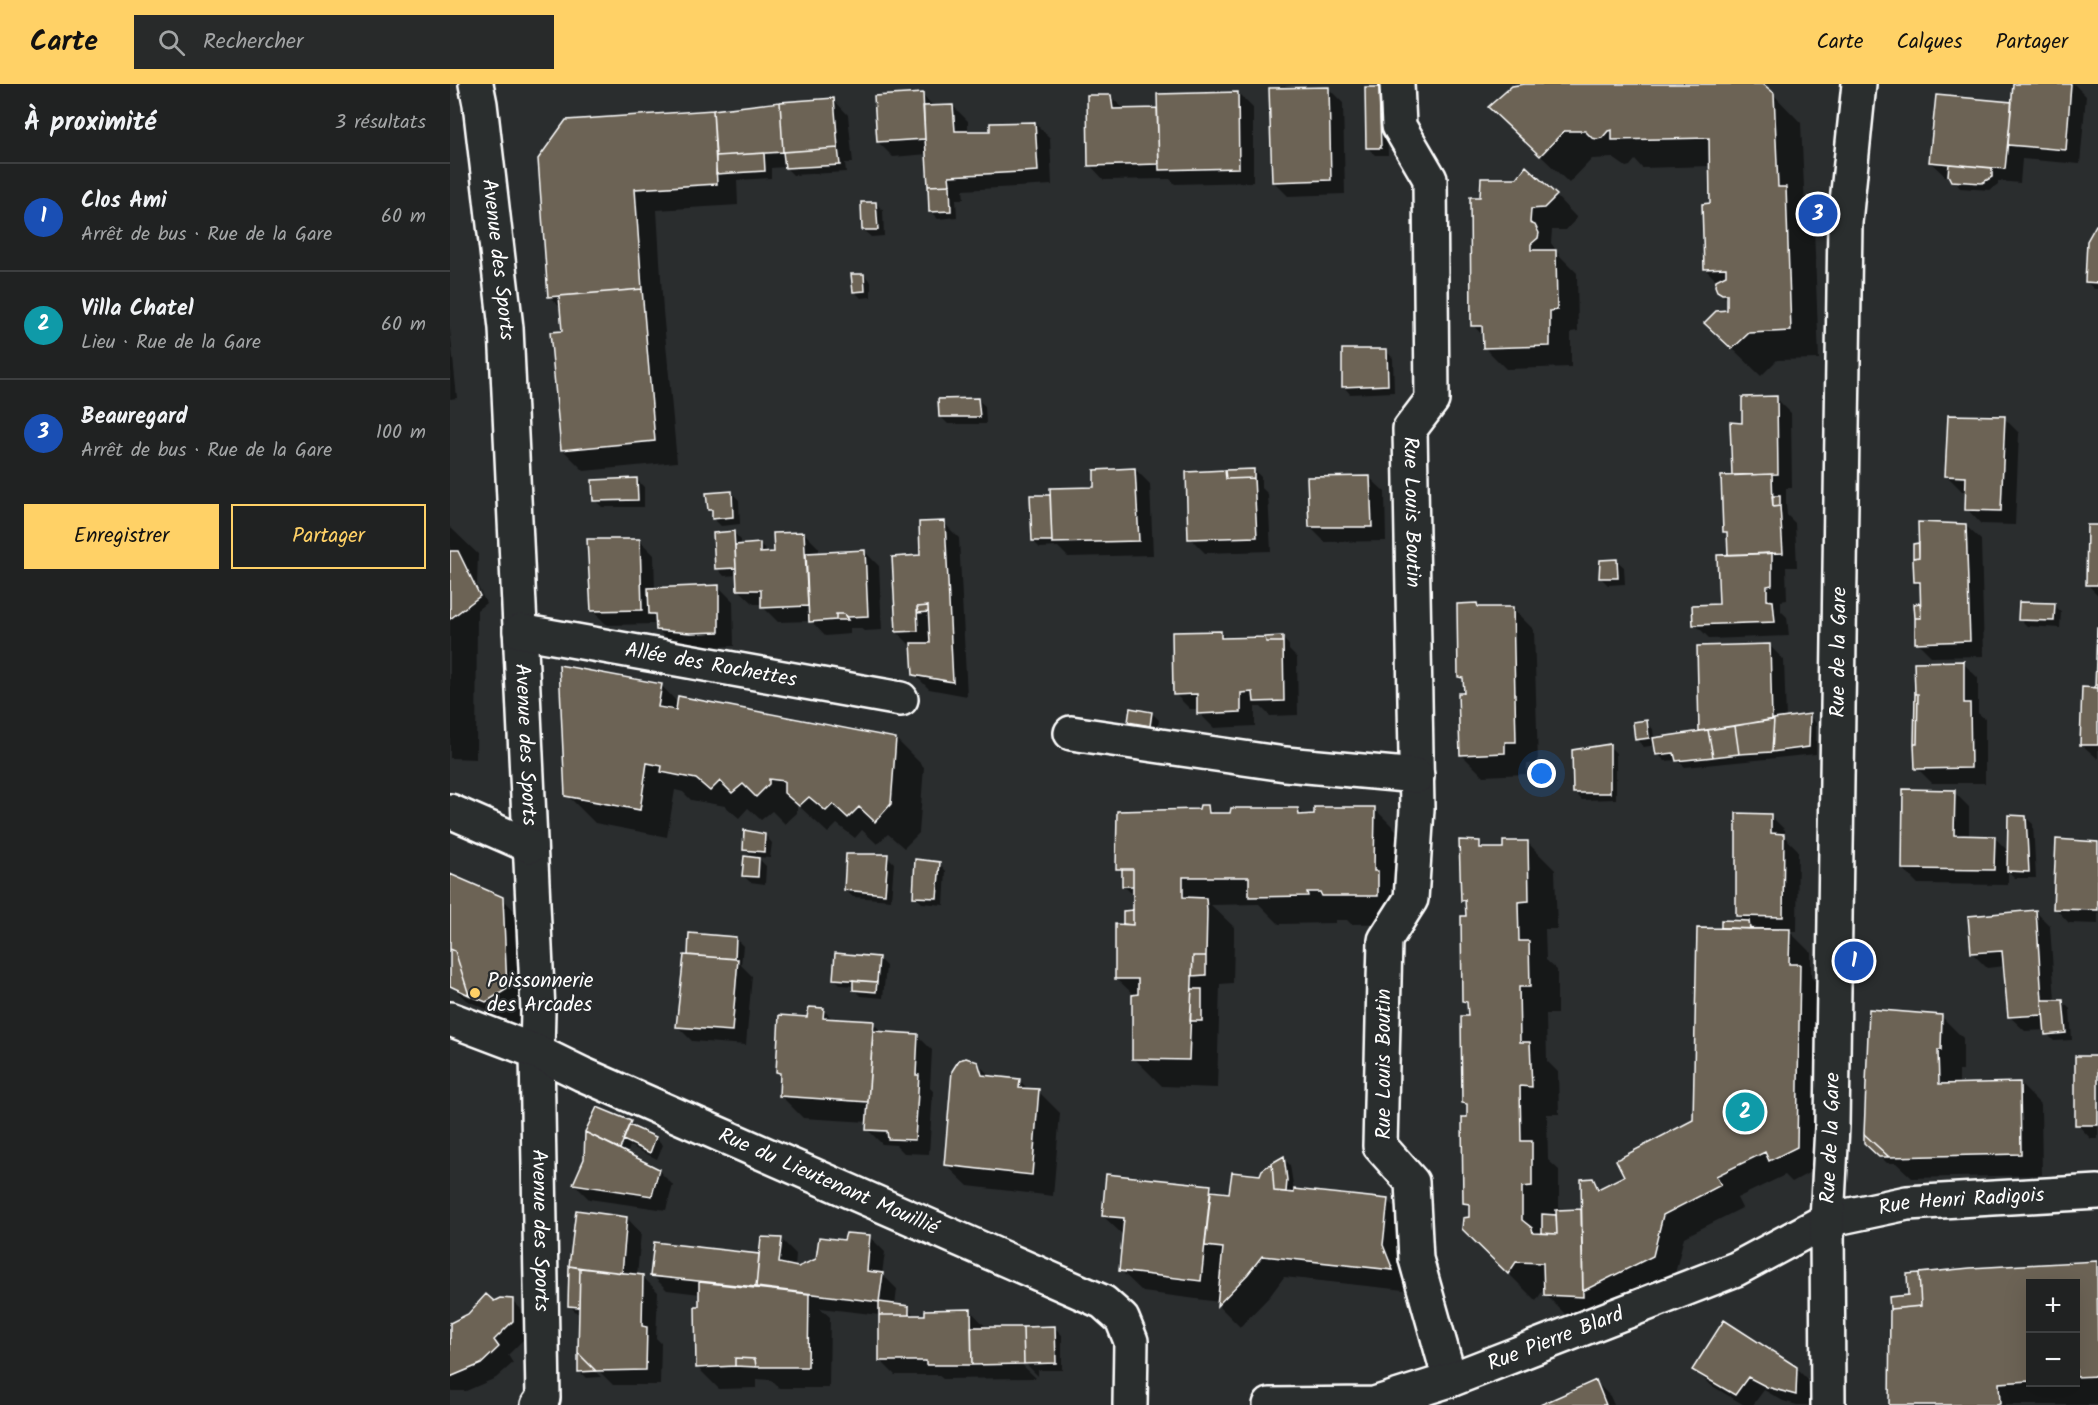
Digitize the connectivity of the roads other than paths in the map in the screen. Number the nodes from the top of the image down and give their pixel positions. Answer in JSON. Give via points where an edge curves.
{"nodes":[{"id":1,"x":476,"y":84,"type":"edge"},
{"id":2,"x":1397,"y":84,"type":"edge"},
{"id":3,"x":1859,"y":84,"type":"edge"},
{"id":4,"x":520,"y":631,"type":"junction"},
{"id":5,"x":901,"y":699,"type":"dead end"},
{"id":6,"x":1071,"y":733,"type":"dead end"},
{"id":7,"x":1417,"y":776,"type":"junction"},
{"id":8,"x":450,"y":811,"type":"edge"},
{"id":9,"x":530,"y":846,"type":"junction"},
{"id":10,"x":450,"y":1019,"type":"edge"},
{"id":11,"x":537,"y":1052,"type":"junction"},
{"id":12,"x":2098,"y":1192,"type":"edge"},
{"id":13,"x":1827,"y":1220,"type":"junction"},
{"id":14,"x":1450,"y":1380,"type":"junction"},
{"id":15,"x":538,"y":1405,"type":"edge"},
{"id":16,"x":1130,"y":1405,"type":"edge"},
{"id":17,"x":1270,"y":1405,"type":"edge"},
{"id":18,"x":1276,"y":1405,"type":"edge"},
{"id":19,"x":1828,"y":1405,"type":"edge"}],
"edges":[{"from":1,"to":4,"type":"street","name":"Avenue des Sports","via":[[506,328]]},
{"from":2,"to":7,"type":"street","name":"Rue Louis Boutin","via":[[1399,126],[1430,179],[1432,400],[1410,429]]},
{"from":3,"to":13,"type":"street","name":"Rue de la Gare","via":[[1845,222],[1832,1127]]},
{"from":4,"to":5,"type":"street","name":"Allée des Rochettes"},
{"from":4,"to":9,"type":"street","name":"Avenue des Sports"},
{"from":6,"to":7,"type":"street","via":[[1285,764]]},
{"from":7,"to":14,"type":"street","name":"Rue Louis Boutin","via":[[1411,899],[1385,940],[1380,1146],[1412,1182],[1416,1259]]},
{"from":8,"to":9,"type":"street"},
{"from":9,"to":11,"type":"street","name":"Avenue des Sports"},
{"from":10,"to":11,"type":"street","name":"Rue du Lieutenant Mouillié"},
{"from":11,"to":15,"type":"street","name":"Avenue des Sports","via":[[543,1387]]},
{"from":11,"to":16,"type":"street","name":"Rue du Lieutenant Mouillié","via":[[1102,1302],[1122,1319],[1131,1341]]},
{"from":12,"to":13,"type":"street","name":"Rue Henri Radigois","via":[[1907,1203]]},
{"from":13,"to":14,"type":"street","name":"Rue Pierre Blard","via":[[1736,1269]]},
{"from":13,"to":19,"type":"street","name":"Rue de la Gare"},
{"from":14,"to":18,"type":"street","name":"Rue Pierre Blard","via":[[1374,1404]]},
{"from":17,"to":18,"type":"street","name":"Rue Pierre Blard"}]}
